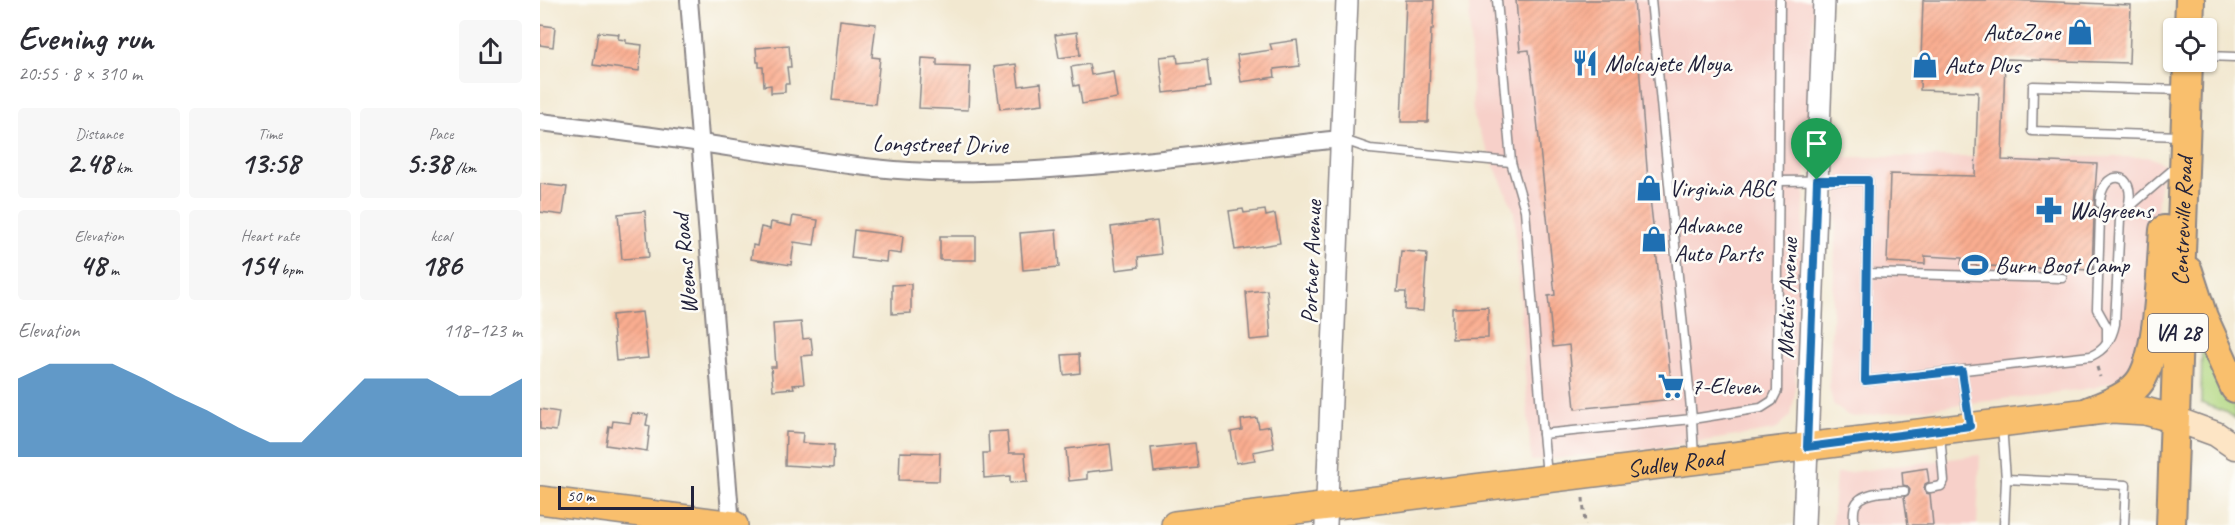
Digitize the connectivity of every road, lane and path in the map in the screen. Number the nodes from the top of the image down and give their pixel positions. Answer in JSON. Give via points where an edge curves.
{"nodes":[{"id":1,"x":689,"y":0,"type":"edge"},
{"id":2,"x":1347,"y":0,"type":"edge"},
{"id":3,"x":1497,"y":0,"type":"edge"},
{"id":4,"x":1651,"y":0,"type":"edge"},
{"id":5,"x":1780,"y":0,"type":"edge"},
{"id":6,"x":1824,"y":0,"type":"edge"},
{"id":7,"x":2190,"y":0,"type":"edge"},
{"id":8,"x":2189,"y":18,"type":"edge"},
{"id":9,"x":2217,"y":56,"type":"edge"},
{"id":10,"x":2235,"y":57,"type":"edge"},
{"id":11,"x":2188,"y":72,"type":"edge"},
{"id":12,"x":2187,"y":91,"type":"junction"},
{"id":13,"x":540,"y":122,"type":"edge"},
{"id":14,"x":1341,"y":139,"type":"junction"},
{"id":15,"x":699,"y":142,"type":"junction"},
{"id":16,"x":2185,"y":151,"type":"junction"},
{"id":17,"x":1511,"y":162,"type":"junction"},
{"id":18,"x":1817,"y":180,"type":"junction"},
{"id":19,"x":1779,"y":181,"type":"junction"},
{"id":20,"x":2100,"y":203,"type":"dead end"},
{"id":21,"x":2128,"y":209,"type":"junction"},
{"id":22,"x":2100,"y":217,"type":"dead end"},
{"id":23,"x":2181,"y":247,"type":"junction"},
{"id":24,"x":1867,"y":273,"type":"junction"},
{"id":25,"x":2061,"y":278,"type":"dead end"},
{"id":26,"x":2106,"y":345,"type":"junction"},
{"id":27,"x":2096,"y":362,"type":"dead end"},
{"id":28,"x":1962,"y":371,"type":"junction"},
{"id":29,"x":2100,"y":376,"type":"dead end"},
{"id":30,"x":2235,"y":388,"type":"edge"},
{"id":31,"x":2090,"y":411,"type":"junction"},
{"id":32,"x":1692,"y":419,"type":"junction"},
{"id":33,"x":2175,"y":419,"type":"junction"},
{"id":34,"x":2002,"y":422,"type":"junction"},
{"id":35,"x":1970,"y":426,"type":"junction"},
{"id":36,"x":1940,"y":430,"type":"junction"},
{"id":37,"x":1543,"y":434,"type":"junction"},
{"id":38,"x":1807,"y":447,"type":"junction"},
{"id":39,"x":2235,"y":447,"type":"edge"},
{"id":40,"x":1695,"y":460,"type":"junction"},
{"id":41,"x":1547,"y":479,"type":"junction"},
{"id":42,"x":2006,"y":479,"type":"junction"},
{"id":43,"x":1930,"y":488,"type":"dead end"},
{"id":44,"x":1904,"y":491,"type":"dead end"},
{"id":45,"x":1583,"y":498,"type":"dead end"},
{"id":46,"x":540,"y":500,"type":"edge"},
{"id":47,"x":1327,"y":516,"type":"edge"},
{"id":48,"x":732,"y":525,"type":"edge"},
{"id":49,"x":1175,"y":525,"type":"edge"},
{"id":50,"x":1585,"y":525,"type":"edge"},
{"id":51,"x":1804,"y":525,"type":"edge"},
{"id":52,"x":1854,"y":525,"type":"edge"},
{"id":53,"x":2004,"y":525,"type":"edge"},
{"id":54,"x":2124,"y":525,"type":"edge"},
{"id":55,"x":2171,"y":525,"type":"edge"}],
"edges":[{"from":1,"to":15,"type":"street","name":"Weems Road"},
{"from":2,"to":14,"type":"street","name":"Portner Avenue"},
{"from":3,"to":17,"type":"lane"},
{"from":4,"to":32,"type":"lane"},
{"from":5,"to":19,"type":"lane"},
{"from":6,"to":18,"type":"street","name":"Mathis Avenue"},
{"from":7,"to":8,"type":"highway"},
{"from":9,"to":10,"type":"lane"},
{"from":11,"to":12,"type":"highway","name":"Centreville Road","number":"VA 28"},
{"from":12,"to":16,"type":"highway","name":"Centreville Road","number":"VA 28"},
{"from":12,"to":16,"type":"lane","via":[[2033,86],[2032,131]]},
{"from":13,"to":15,"type":"street","name":"Longstreet Drive"},
{"from":14,"to":15,"type":"street","name":"Longstreet Drive","via":[[1054,169],[931,172],[831,163]]},
{"from":14,"to":17,"type":"lane","via":[[1370,149]]},
{"from":14,"to":47,"type":"street","name":"Portner Avenue"},
{"from":15,"to":48,"type":"street","name":"Weems Road"},
{"from":16,"to":21,"type":"lane","via":[[2176,169]]},
{"from":16,"to":23,"type":"highway","name":"Centreville Road","number":"VA 28"},
{"from":16,"to":31,"type":"highway","via":[[2166,211],[2154,345],[2148,367],[2130,391]]},
{"from":17,"to":37,"type":"lane","via":[[1526,210]]},
{"from":18,"to":19,"type":"lane"},
{"from":18,"to":24,"type":"lane","via":[[1868,180]]},
{"from":18,"to":38,"type":"street","name":"Mathis Avenue"},
{"from":19,"to":32,"type":"lane","via":[[1777,391],[1772,401],[1761,408]]},
{"from":20,"to":21,"type":"lane","via":[[2104,184],[2119,179],[2130,188]]},
{"from":21,"to":26,"type":"lane","via":[[2118,226],[2116,319]]},
{"from":22,"to":26,"type":"lane","via":[[2097,309],[2107,327]]},
{"from":23,"to":30,"type":"highway","via":[[2203,316]]},
{"from":23,"to":33,"type":"highway","name":"Centreville Road","number":"VA 28"},
{"from":24,"to":25,"type":"lane"},
{"from":24,"to":28,"type":"lane","via":[[1865,381]]},
{"from":26,"to":28,"type":"lane","via":[[2091,356]]},
{"from":27,"to":29,"type":"path"},
{"from":28,"to":35,"type":"lane"},
{"from":31,"to":33,"type":"main road","name":"Sudley Road","via":[[2133,409]]},
{"from":31,"to":34,"type":"main road","name":"Sudley Road"},
{"from":32,"to":37,"type":"lane"},
{"from":32,"to":40,"type":"lane"},
{"from":33,"to":39,"type":"main road","via":[[2209,431]]},
{"from":33,"to":55,"type":"highway","name":"Centreville Road","number":"VA 28"},
{"from":34,"to":35,"type":"main road","name":"Sudley Road"},
{"from":34,"to":42,"type":"lane"},
{"from":35,"to":36,"type":"main road","name":"Sudley Road"},
{"from":36,"to":38,"type":"main road","name":"Sudley Road"},
{"from":36,"to":43,"type":"lane","via":[[1944,481],[1941,486]]},
{"from":37,"to":41,"type":"lane"},
{"from":38,"to":40,"type":"main road","name":"Sudley Road"},
{"from":38,"to":51,"type":"street","name":"Mathis Avenue"},
{"from":40,"to":41,"type":"main road","name":"Sudley Road"},
{"from":41,"to":47,"type":"main road","name":"Sudley Road"},
{"from":42,"to":53,"type":"lane"},
{"from":42,"to":54,"type":"lane","via":[[2126,485]]},
{"from":44,"to":52,"type":"lane","via":[[1862,498],[1855,507]]},
{"from":45,"to":50,"type":"path"},
{"from":46,"to":48,"type":"main road"},
{"from":47,"to":49,"type":"main road","name":"Sudley Road"}]}
